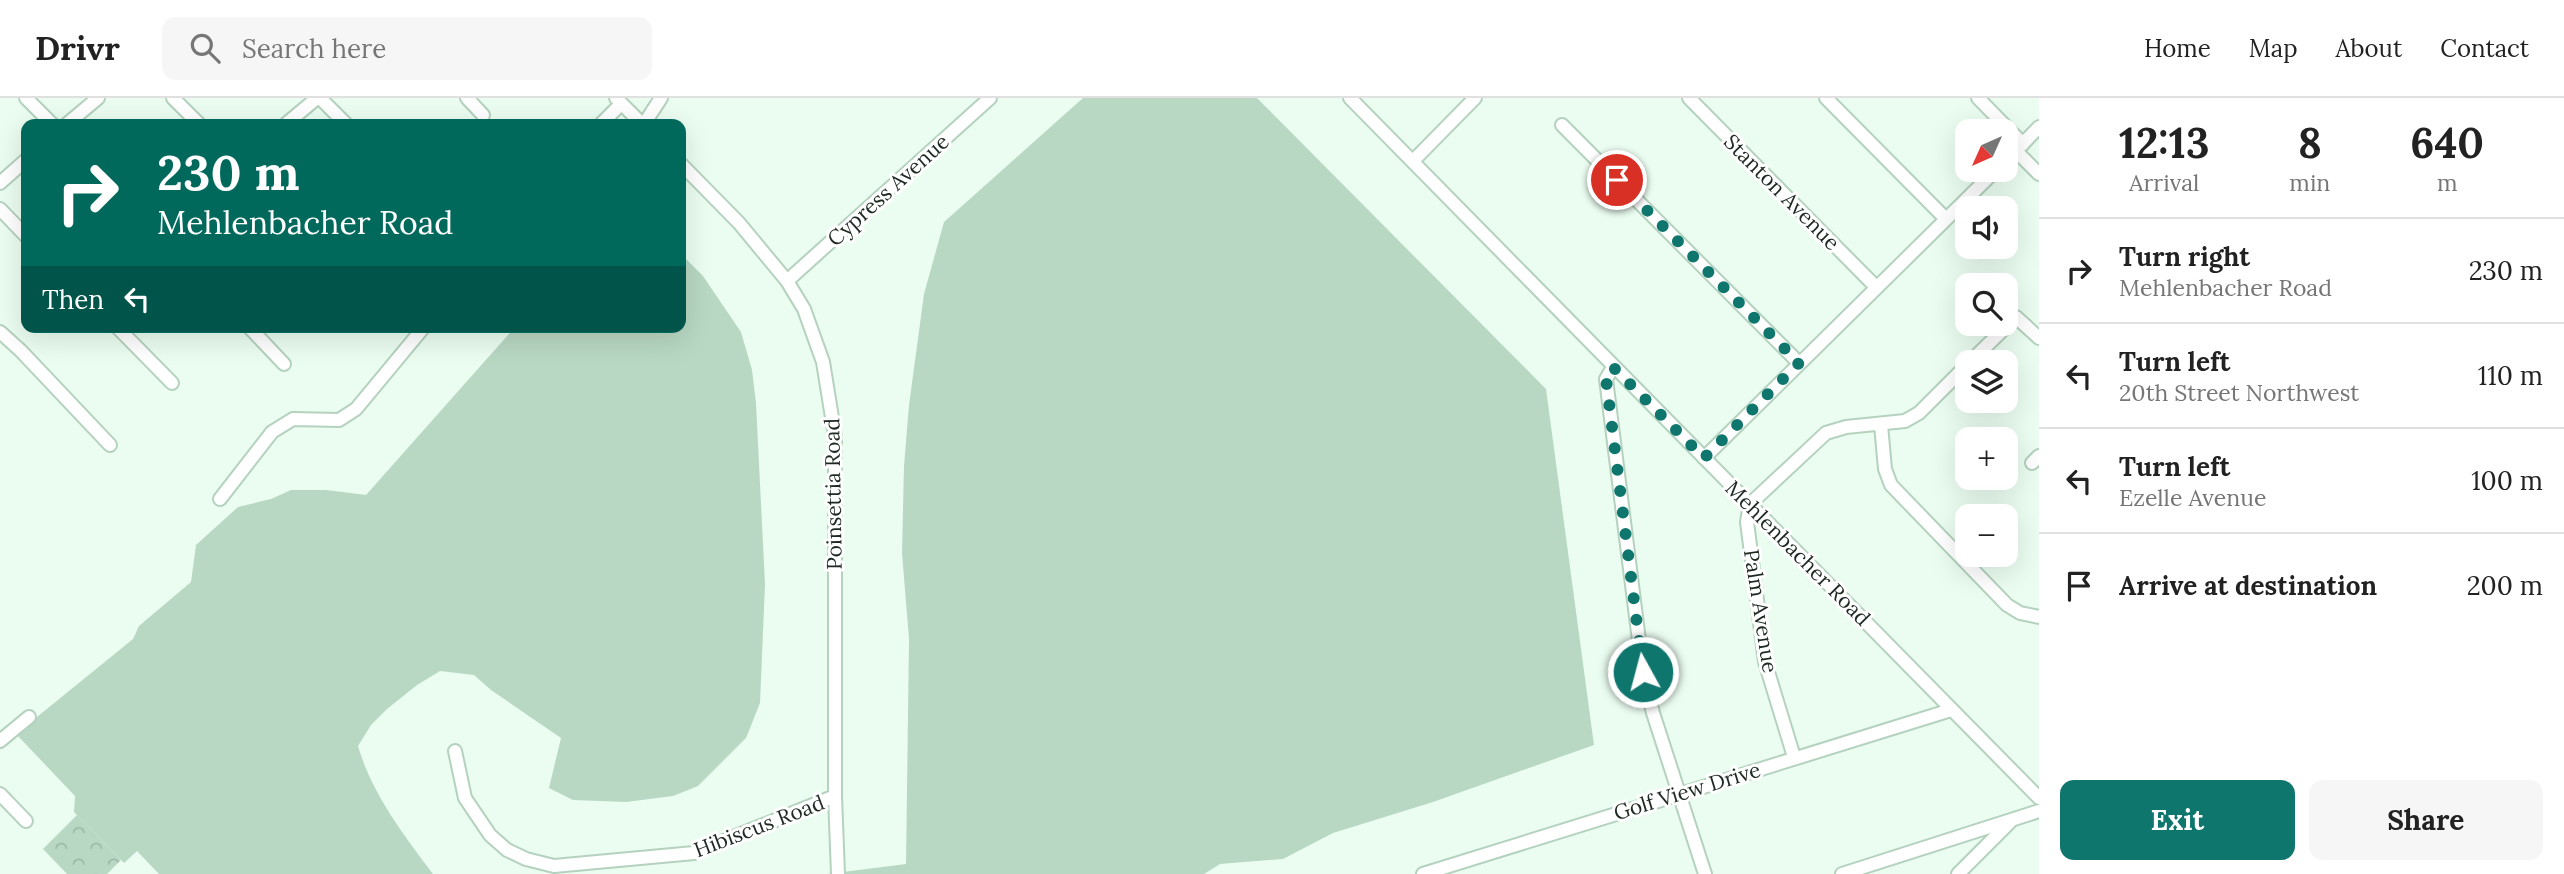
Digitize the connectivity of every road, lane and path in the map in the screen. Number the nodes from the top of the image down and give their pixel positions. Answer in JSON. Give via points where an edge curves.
{"nodes":[{"id":1,"x":26,"y":98,"type":"edge"},
{"id":2,"x":97,"y":98,"type":"edge"},
{"id":3,"x":173,"y":98,"type":"edge"},
{"id":4,"x":319,"y":98,"type":"edge"},
{"id":5,"x":467,"y":98,"type":"edge"},
{"id":6,"x":661,"y":98,"type":"edge"},
{"id":7,"x":990,"y":98,"type":"edge"},
{"id":8,"x":1350,"y":98,"type":"edge"},
{"id":9,"x":1475,"y":98,"type":"edge"},
{"id":10,"x":1689,"y":98,"type":"edge"},
{"id":11,"x":1826,"y":98,"type":"edge"},
{"id":12,"x":1978,"y":98,"type":"edge"},
{"id":13,"x":618,"y":101,"type":"edge"},
{"id":14,"x":483,"y":115,"type":"dead end"},
{"id":15,"x":47,"y":119,"type":"edge"},
{"id":16,"x":73,"y":119,"type":"edge"},
{"id":17,"x":194,"y":119,"type":"edge"},
{"id":18,"x":292,"y":119,"type":"edge"},
{"id":19,"x":341,"y":119,"type":"edge"},
{"id":20,"x":605,"y":119,"type":"edge"},
{"id":21,"x":638,"y":119,"type":"edge"},
{"id":22,"x":646,"y":119,"type":"edge"},
{"id":23,"x":1562,"y":125,"type":"dead end"},
{"id":24,"x":2039,"y":127,"type":"edge"},
{"id":25,"x":2020,"y":147,"type":"junction"},
{"id":26,"x":1413,"y":161,"type":"junction"},
{"id":27,"x":21,"y":164,"type":"edge"},
{"id":28,"x":686,"y":169,"type":"edge"},
{"id":29,"x":2039,"y":174,"type":"edge"},
{"id":30,"x":1983,"y":182,"type":"edge"},
{"id":31,"x":0,"y":183,"type":"edge"},
{"id":32,"x":0,"y":209,"type":"edge"},
{"id":33,"x":1945,"y":218,"type":"junction"},
{"id":34,"x":21,"y":231,"type":"edge"},
{"id":35,"x":787,"y":281,"type":"junction"},
{"id":36,"x":1876,"y":287,"type":"junction"},
{"id":37,"x":0,"y":332,"type":"edge"},
{"id":38,"x":123,"y":333,"type":"edge"},
{"id":39,"x":255,"y":333,"type":"edge"},
{"id":40,"x":419,"y":333,"type":"edge"},
{"id":41,"x":2039,"y":338,"type":"edge"},
{"id":42,"x":1983,"y":350,"type":"edge"},
{"id":43,"x":1799,"y":363,"type":"junction"},
{"id":44,"x":284,"y":365,"type":"dead end"},
{"id":45,"x":1613,"y":367,"type":"junction"},
{"id":46,"x":1955,"y":378,"type":"edge"},
{"id":47,"x":172,"y":383,"type":"dead end"},
{"id":48,"x":1881,"y":425,"type":"junction"},
{"id":49,"x":110,"y":445,"type":"dead end"},
{"id":50,"x":1704,"y":458,"type":"junction"},
{"id":51,"x":220,"y":499,"type":"dead end"},
{"id":52,"x":1750,"y":504,"type":"junction"},
{"id":53,"x":2039,"y":617,"type":"edge"},
{"id":54,"x":1951,"y":710,"type":"junction"},
{"id":55,"x":29,"y":717,"type":"dead end"},
{"id":56,"x":0,"y":741,"type":"edge"},
{"id":57,"x":454,"y":751,"type":"dead end"},
{"id":58,"x":1794,"y":757,"type":"junction"},
{"id":59,"x":1679,"y":793,"type":"junction"},
{"id":60,"x":0,"y":794,"type":"edge"},
{"id":61,"x":835,"y":796,"type":"junction"},
{"id":62,"x":2039,"y":798,"type":"edge"},
{"id":63,"x":2039,"y":811,"type":"edge"},
{"id":64,"x":2012,"y":820,"type":"junction"},
{"id":65,"x":26,"y":821,"type":"dead end"},
{"id":66,"x":1454,"y":869,"type":"edge"},
{"id":67,"x":838,"y":874,"type":"edge"},
{"id":68,"x":1423,"y":874,"type":"edge"},
{"id":69,"x":1705,"y":874,"type":"edge"},
{"id":70,"x":1842,"y":874,"type":"edge"},
{"id":71,"x":1958,"y":874,"type":"edge"}],
"edges":[{"from":1,"to":15,"type":"street"},
{"from":2,"to":16,"type":"street"},
{"from":3,"to":17,"type":"street"},
{"from":4,"to":18,"type":"street"},
{"from":4,"to":19,"type":"street"},
{"from":5,"to":14,"type":"street"},
{"from":6,"to":22,"type":"street"},
{"from":7,"to":35,"type":"street","name":"Cypress Avenue"},
{"from":8,"to":26,"type":"street","name":"Mehlenbacher Road"},
{"from":9,"to":26,"type":"street"},
{"from":10,"to":36,"type":"street","name":"Stanton Avenue"},
{"from":11,"to":33,"type":"street"},
{"from":12,"to":25,"type":"street"},
{"from":13,"to":20,"type":"street"},
{"from":13,"to":21,"type":"street"},
{"from":23,"to":43,"type":"street"},
{"from":24,"to":25,"type":"street"},
{"from":25,"to":29,"type":"street"},
{"from":26,"to":45,"type":"street","name":"Mehlenbacher Road"},
{"from":27,"to":31,"type":"street"},
{"from":28,"to":35,"type":"street","name":"Poinsettia Road"},
{"from":30,"to":33,"type":"street"},
{"from":32,"to":34,"type":"street"},
{"from":33,"to":36,"type":"street"},
{"from":35,"to":61,"type":"street","name":"Poinsettia Road","via":[[818,343],[835,436]]},
{"from":36,"to":43,"type":"street"},
{"from":37,"to":49,"type":"street"},
{"from":38,"to":47,"type":"street"},
{"from":39,"to":44,"type":"street"},
{"from":40,"to":51,"type":"street","via":[[356,409],[339,420],[293,419],[272,432]]},
{"from":41,"to":42,"type":"street","via":[[2016,317]]},
{"from":43,"to":50,"type":"street"},
{"from":45,"to":50,"type":"street","name":"Mehlenbacher Road"},
{"from":45,"to":59,"type":"street","via":[[1606,379],[1643,672]]},
{"from":46,"to":48,"type":"street","via":[[1919,413]]},
{"from":48,"to":52,"type":"street","via":[[1826,433]]},
{"from":48,"to":53,"type":"street","via":[[1891,485],[2007,605]]},
{"from":50,"to":52,"type":"street","name":"Mehlenbacher Road"},
{"from":52,"to":54,"type":"street","name":"Mehlenbacher Road"},
{"from":52,"to":58,"type":"street","name":"Palm Avenue","via":[[1747,522],[1765,662]]},
{"from":54,"to":58,"type":"street","name":"Golf View Drive"},
{"from":54,"to":62,"type":"street","name":"Mehlenbacher Road"},
{"from":55,"to":56,"type":"street"},
{"from":57,"to":61,"type":"street","name":"Hibiscus Road","via":[[465,799],[490,835],[507,850],[554,866],[694,853]]},
{"from":58,"to":59,"type":"street","name":"Golf View Drive"},
{"from":59,"to":66,"type":"street","name":"Golf View Drive"},
{"from":59,"to":69,"type":"street"},
{"from":60,"to":65,"type":"street"},
{"from":61,"to":67,"type":"street","name":"Poinsettia Road"},
{"from":63,"to":64,"type":"street"},
{"from":64,"to":70,"type":"street"},
{"from":64,"to":71,"type":"street"},
{"from":66,"to":68,"type":"street","name":"Golf View Drive"}]}
